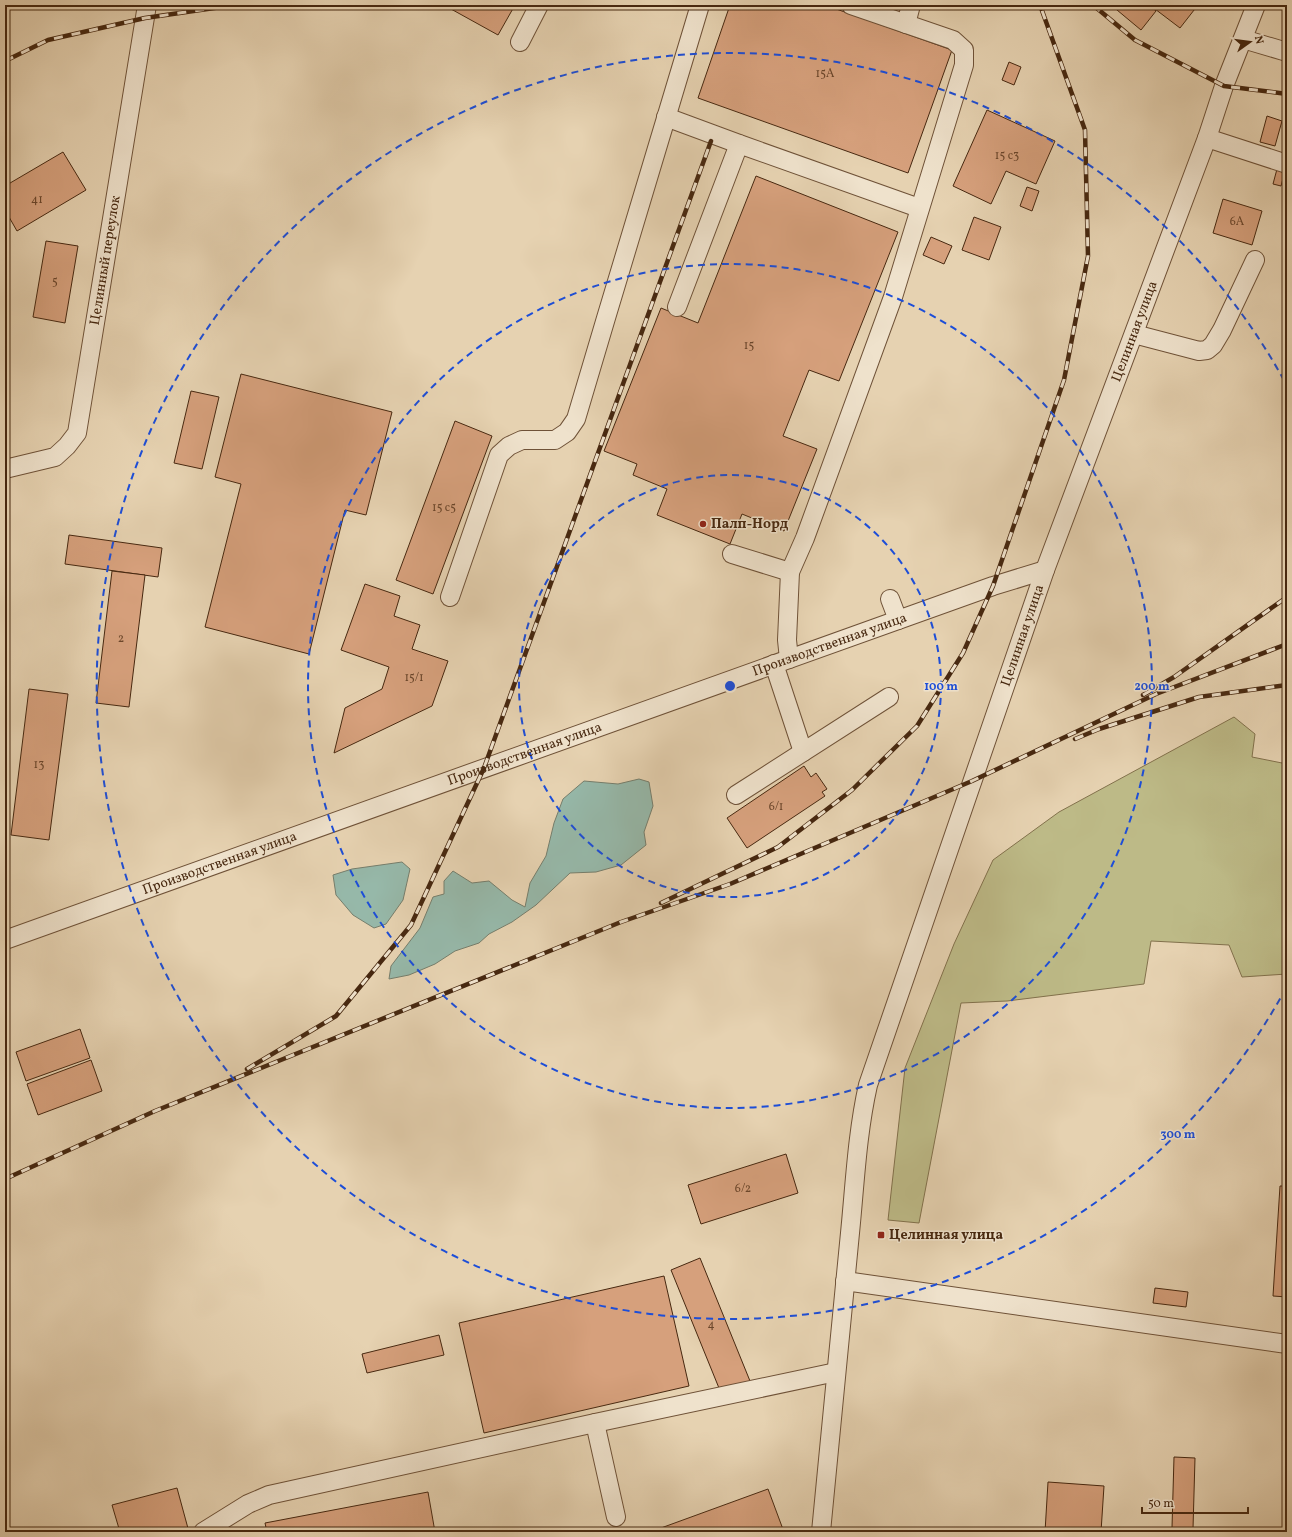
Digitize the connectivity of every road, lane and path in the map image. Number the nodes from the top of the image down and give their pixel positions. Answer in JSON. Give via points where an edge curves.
{"nodes":[{"id":1,"x":147,"y":5,"type":"edge"},
{"id":2,"x":538,"y":5,"type":"edge"},
{"id":3,"x":700,"y":5,"type":"edge"},
{"id":4,"x":851,"y":5,"type":"edge"},
{"id":5,"x":911,"y":5,"type":"edge"},
{"id":6,"x":1256,"y":5,"type":"edge"},
{"id":7,"x":906,"y":24,"type":"junction"},
{"id":8,"x":1242,"y":38,"type":"junction"},
{"id":9,"x":520,"y":42,"type":"dead end"},
{"id":10,"x":1287,"y":52,"type":"edge"},
{"id":11,"x":666,"y":117,"type":"junction"},
{"id":12,"x":1207,"y":138,"type":"junction"},
{"id":13,"x":739,"y":144,"type":"junction"},
{"id":14,"x":1287,"y":164,"type":"edge"},
{"id":15,"x":919,"y":208,"type":"junction"},
{"id":16,"x":1255,"y":260,"type":"dead end"},
{"id":17,"x":677,"y":308,"type":"dead end"},
{"id":18,"x":1134,"y":334,"type":"junction"},
{"id":19,"x":5,"y":469,"type":"edge"},
{"id":20,"x":732,"y":554,"type":"dead end"},
{"id":21,"x":1045,"y":570,"type":"junction"},
{"id":22,"x":790,"y":572,"type":"junction"},
{"id":23,"x":450,"y":597,"type":"dead end"},
{"id":24,"x":890,"y":598,"type":"dead end"},
{"id":25,"x":898,"y":620,"type":"junction"},
{"id":26,"x":781,"y":662,"type":"junction"},
{"id":27,"x":889,"y":697,"type":"dead end"},
{"id":28,"x":803,"y":752,"type":"junction"},
{"id":29,"x":736,"y":795,"type":"dead end"},
{"id":30,"x":5,"y":940,"type":"edge"},
{"id":31,"x":845,"y":1281,"type":"junction"},
{"id":32,"x":1287,"y":1344,"type":"edge"},
{"id":33,"x":836,"y":1372,"type":"junction"},
{"id":34,"x":595,"y":1423,"type":"junction"},
{"id":35,"x":616,"y":1517,"type":"dead end"},
{"id":36,"x":206,"y":1531,"type":"edge"},
{"id":37,"x":821,"y":1532,"type":"edge"}],
"edges":[{"from":1,"to":19,"type":"street","name":"Целинный переулок","via":[[77,433],[55,457]]},
{"from":2,"to":9,"type":"street"},
{"from":3,"to":11,"type":"street"},
{"from":4,"to":7,"type":"street"},
{"from":5,"to":7,"type":"street"},
{"from":6,"to":8,"type":"street","name":"Целинная улица"},
{"from":7,"to":15,"type":"street","via":[[953,40],[964,50],[964,65]]},
{"from":8,"to":10,"type":"street"},
{"from":8,"to":12,"type":"street","name":"Целинная улица"},
{"from":11,"to":13,"type":"street"},
{"from":11,"to":23,"type":"street","via":[[576,419],[567,432],[555,440],[522,440],[509,446],[500,455]]},
{"from":12,"to":14,"type":"street"},
{"from":12,"to":18,"type":"street","name":"Целинная улица"},
{"from":13,"to":15,"type":"street"},
{"from":13,"to":17,"type":"street"},
{"from":15,"to":22,"type":"street","via":[[893,298],[805,538]]},
{"from":16,"to":18,"type":"street","via":[[1222,330],[1207,350],[1199,351]]},
{"from":18,"to":21,"type":"street","name":"Целинная улица"},
{"from":20,"to":22,"type":"street"},
{"from":21,"to":25,"type":"street","name":"Производственная улица"},
{"from":21,"to":31,"type":"street","name":"Целинная улица","via":[[868,1085],[855,1166]]},
{"from":22,"to":26,"type":"street","via":[[787,640]]},
{"from":24,"to":25,"type":"street"},
{"from":25,"to":26,"type":"street","name":"Производственная улица"},
{"from":26,"to":28,"type":"street"},
{"from":26,"to":30,"type":"street","name":"Производственная улица"},
{"from":27,"to":28,"type":"street"},
{"from":28,"to":29,"type":"street"},
{"from":31,"to":32,"type":"street"},
{"from":31,"to":33,"type":"street","name":"Целинная улица"},
{"from":33,"to":34,"type":"street"},
{"from":33,"to":37,"type":"street","name":"Целинная улица"},
{"from":34,"to":35,"type":"street"},
{"from":34,"to":36,"type":"street","via":[[269,1496],[248,1504]]}]}
